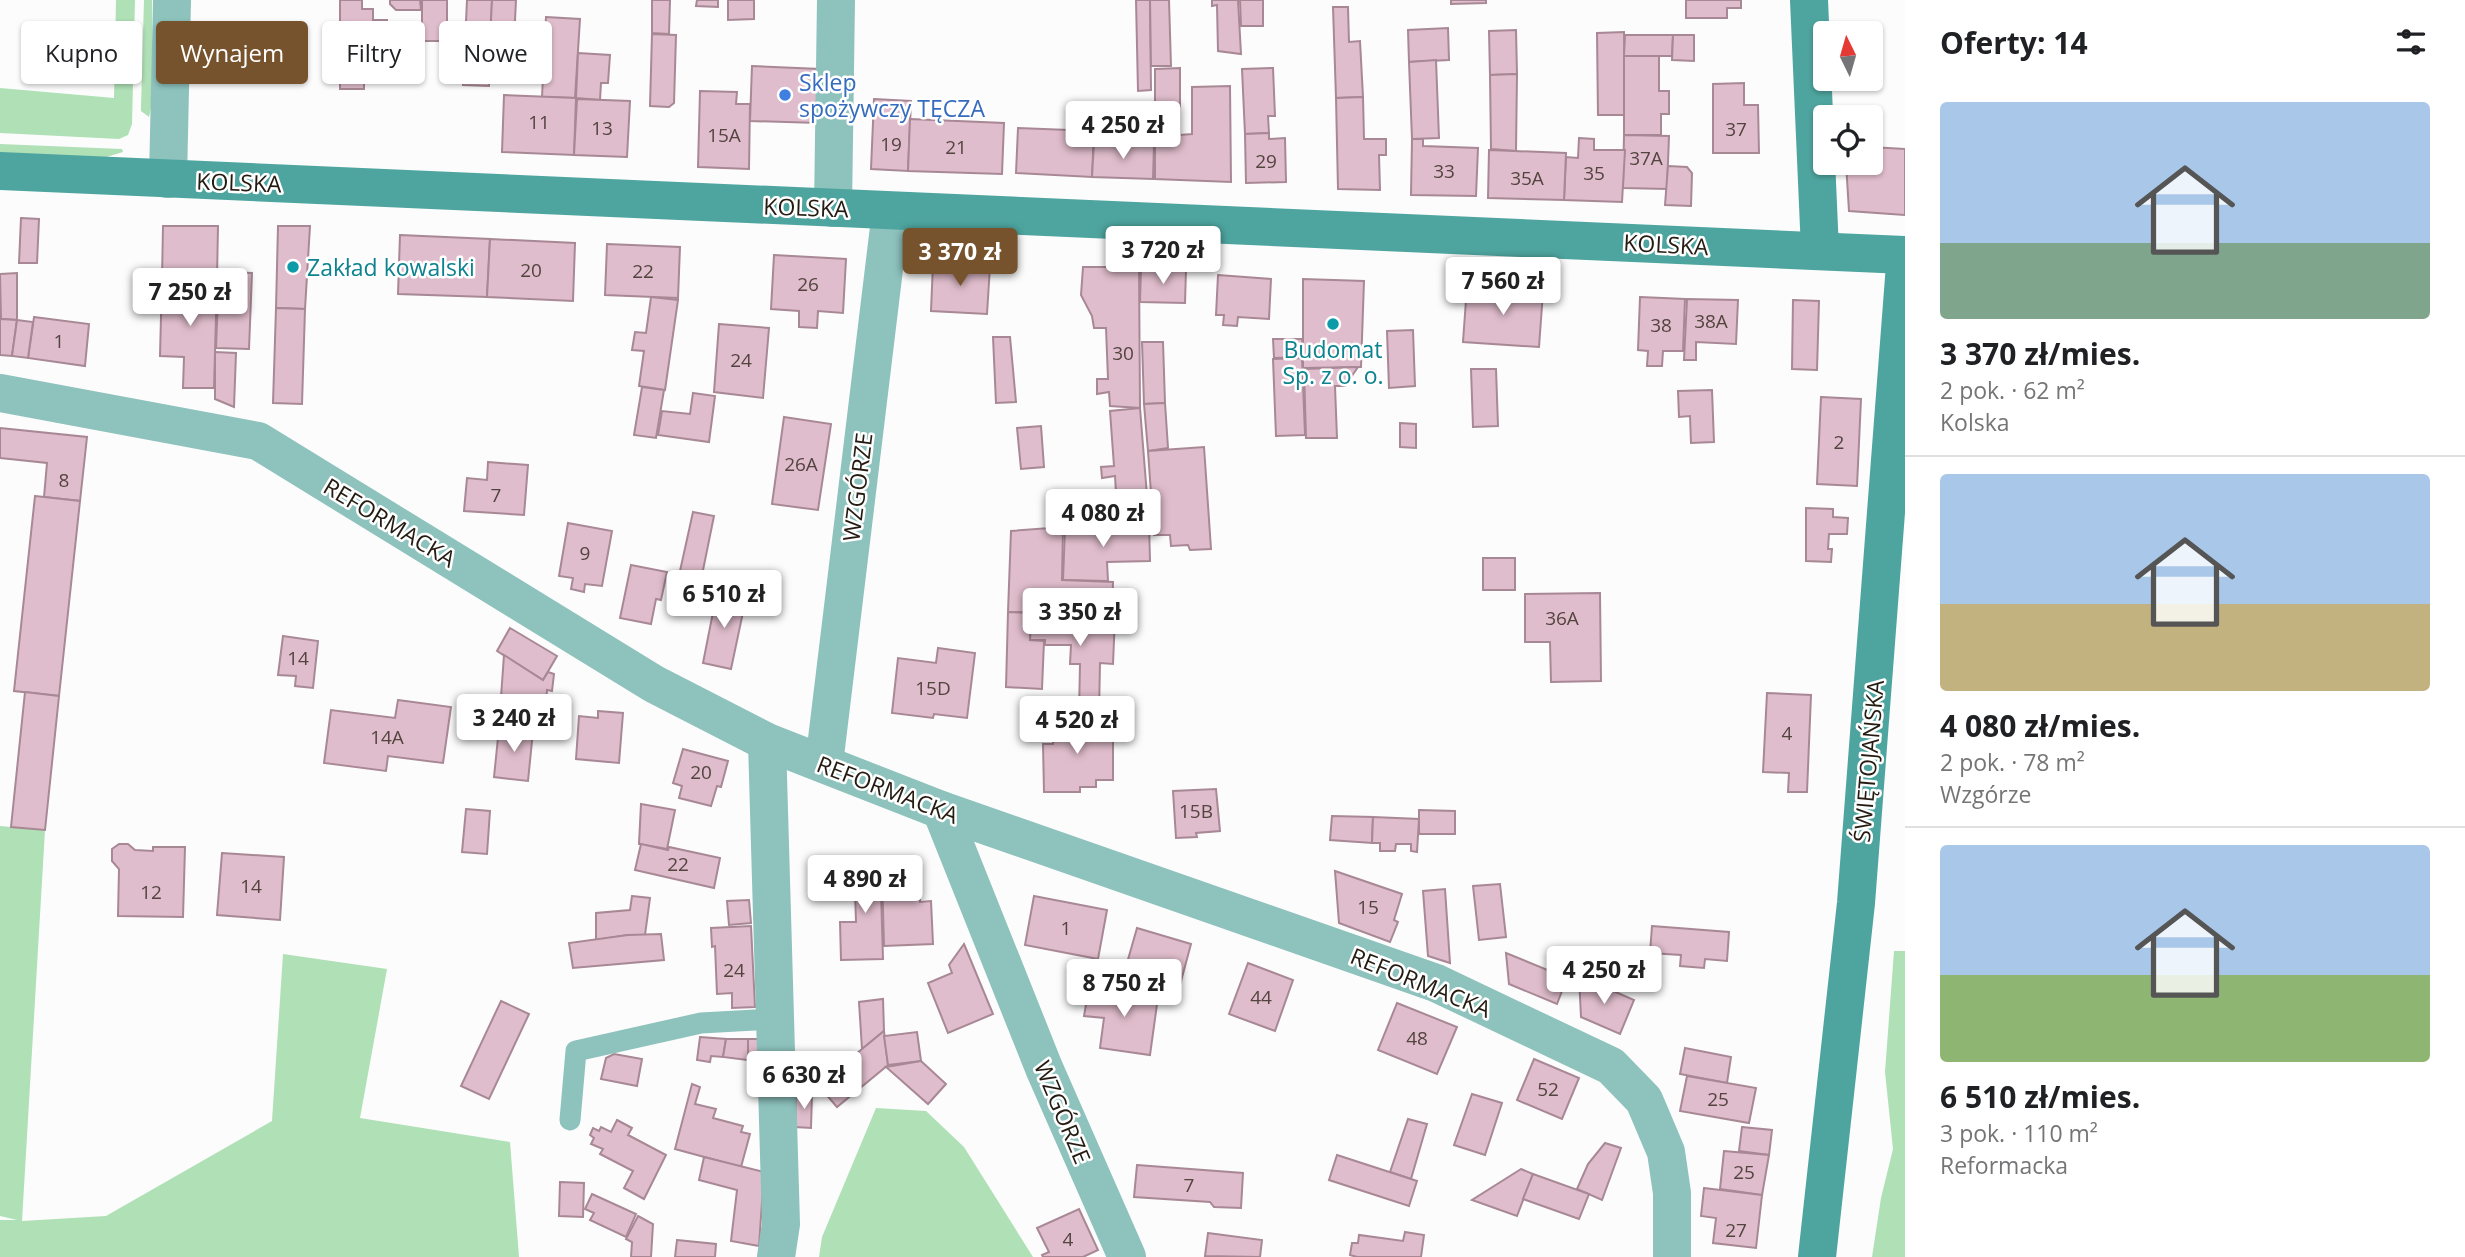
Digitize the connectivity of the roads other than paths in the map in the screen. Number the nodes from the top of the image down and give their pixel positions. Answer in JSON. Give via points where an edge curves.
{"nodes":[{"id":1,"x":172,"y":0,"type":"edge"},
{"id":2,"x":836,"y":0,"type":"edge"},
{"id":3,"x":1810,"y":0,"type":"edge"},
{"id":4,"x":0,"y":171,"type":"edge"},
{"id":5,"x":168,"y":179,"type":"junction"},
{"id":6,"x":833,"y":208,"type":"junction"},
{"id":7,"x":891,"y":211,"type":"junction"},
{"id":8,"x":1820,"y":250,"type":"junction"},
{"id":9,"x":1905,"y":255,"type":"edge"},
{"id":10,"x":1905,"y":265,"type":"edge"},
{"id":11,"x":0,"y":393,"type":"edge"},
{"id":12,"x":767,"y":742,"type":"junction"},
{"id":13,"x":824,"y":764,"type":"junction"},
{"id":14,"x":941,"y":810,"type":"junction"},
{"id":15,"x":775,"y":1019,"type":"junction"},
{"id":16,"x":570,"y":1120,"type":"dead end"},
{"id":17,"x":776,"y":1257,"type":"edge"},
{"id":18,"x":1127,"y":1257,"type":"edge"},
{"id":19,"x":1672,"y":1257,"type":"edge"},
{"id":20,"x":1817,"y":1257,"type":"edge"}],
"edges":[{"from":1,"to":5,"type":"street"},
{"from":2,"to":6,"type":"street"},
{"from":3,"to":8,"type":"street"},
{"from":4,"to":5,"type":"street","name":"KOLSKA"},
{"from":5,"to":6,"type":"street","name":"KOLSKA"},
{"from":6,"to":7,"type":"street","name":"KOLSKA"},
{"from":7,"to":8,"type":"street","name":"KOLSKA"},
{"from":7,"to":13,"type":"street","name":"WZGÓRZE"},
{"from":8,"to":9,"type":"street","name":"KOLSKA"},
{"from":10,"to":20,"type":"street","name":"ŚWIĘTOJAŃSKA","via":[[1859,866]]},
{"from":11,"to":12,"type":"street","name":"REFORMACKA","via":[[258,441],[654,684]]},
{"from":12,"to":13,"type":"street","name":"REFORMACKA"},
{"from":12,"to":15,"type":"street"},
{"from":13,"to":14,"type":"street","name":"REFORMACKA"},
{"from":14,"to":18,"type":"street","name":"WZGÓRZE","via":[[1044,1068]]},
{"from":14,"to":19,"type":"street","name":"REFORMACKA","via":[[1436,983],[1611,1066],[1644,1100],[1667,1152]]},
{"from":15,"to":16,"type":"lane","via":[[701,1023],[576,1051]]},
{"from":15,"to":17,"type":"street","via":[[781,1224]]}]}
